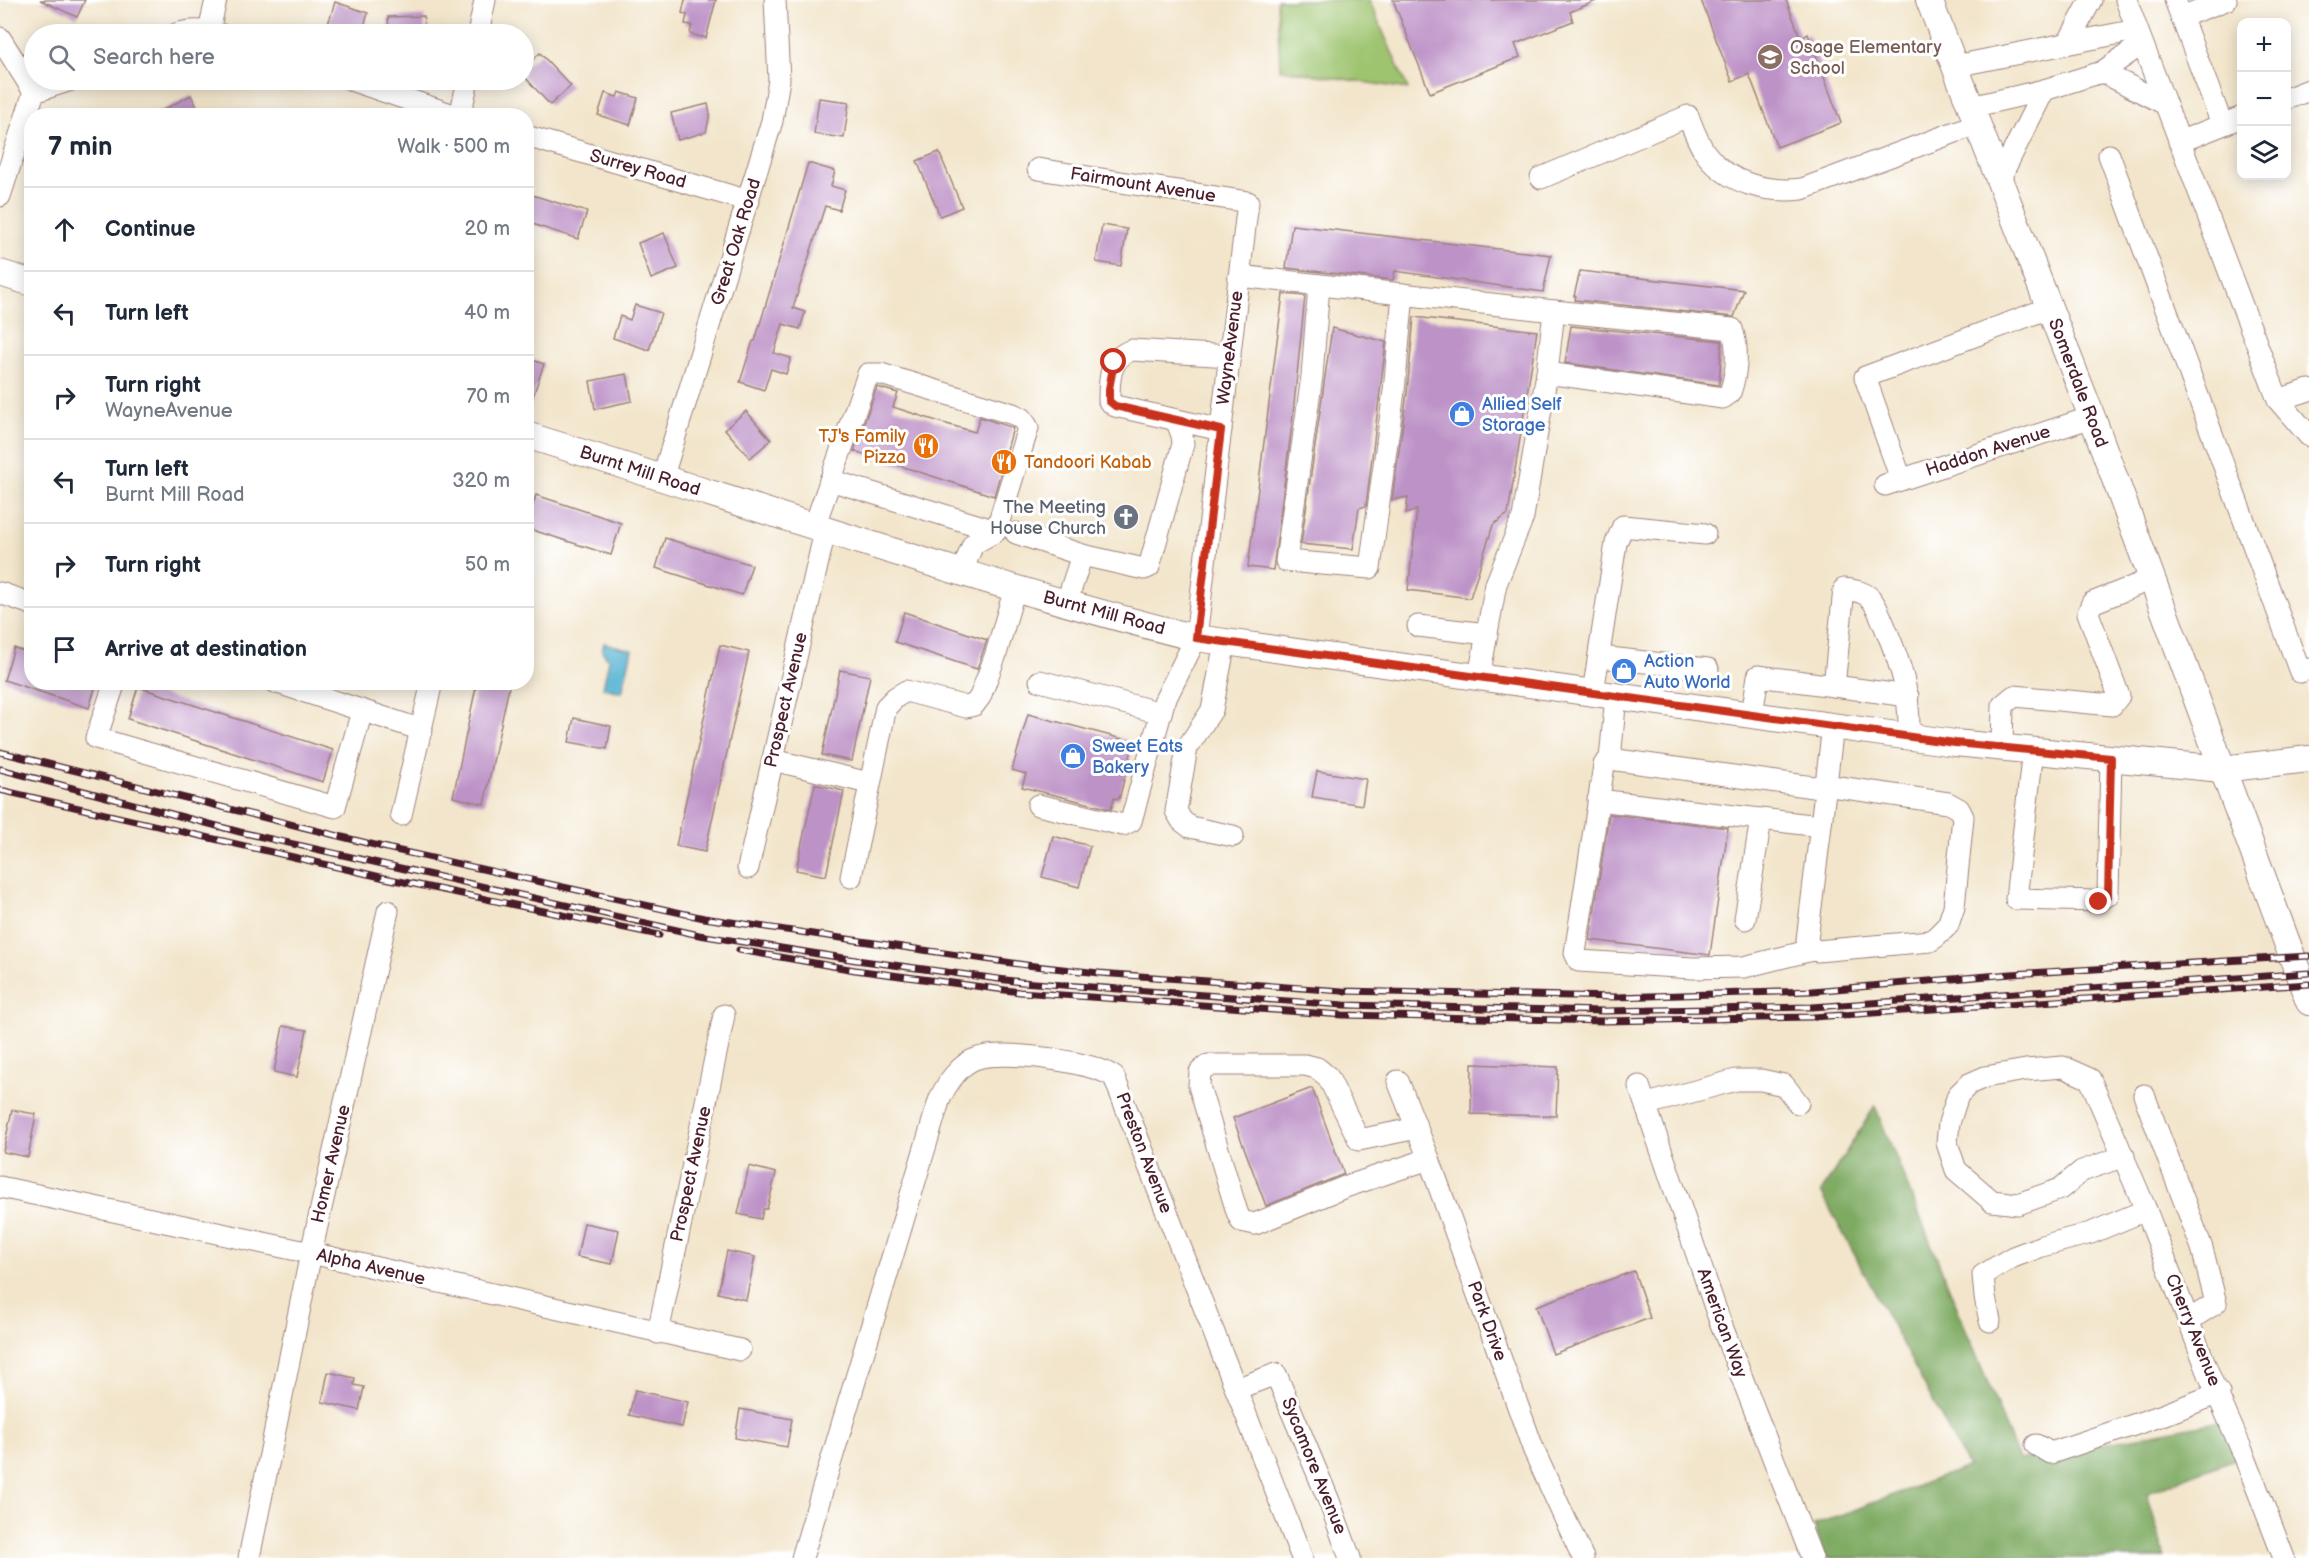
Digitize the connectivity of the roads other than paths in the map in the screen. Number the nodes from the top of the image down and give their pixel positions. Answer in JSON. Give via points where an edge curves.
{"nodes":[{"id":1,"x":216,"y":0,"type":"edge"},
{"id":2,"x":485,"y":0,"type":"edge"},
{"id":3,"x":776,"y":0,"type":"edge"},
{"id":4,"x":1929,"y":0,"type":"edge"},
{"id":5,"x":2091,"y":0,"type":"edge"},
{"id":6,"x":2126,"y":0,"type":"edge"},
{"id":7,"x":2226,"y":0,"type":"edge"},
{"id":8,"x":2178,"y":9,"type":"edge"},
{"id":9,"x":215,"y":24,"type":"edge"},
{"id":10,"x":480,"y":24,"type":"edge"},
{"id":11,"x":2139,"y":37,"type":"junction"},
{"id":12,"x":0,"y":38,"type":"edge"},
{"id":13,"x":2068,"y":43,"type":"junction"},
{"id":14,"x":1955,"y":66,"type":"junction"},
{"id":15,"x":2102,"y":72,"type":"junction"},
{"id":16,"x":24,"y":76,"type":"edge"},
{"id":17,"x":40,"y":90,"type":"edge"},
{"id":18,"x":381,"y":90,"type":"edge"},
{"id":19,"x":465,"y":90,"type":"edge"},
{"id":20,"x":2044,"y":90,"type":"junction"},
{"id":21,"x":2309,"y":90,"type":"edge"},
{"id":22,"x":34,"y":92,"type":"joint"},
{"id":23,"x":2291,"y":97,"type":"edge"},
{"id":24,"x":2165,"y":104,"type":"junction"},
{"id":25,"x":29,"y":108,"type":"edge"},
{"id":26,"x":434,"y":108,"type":"edge"},
{"id":27,"x":460,"y":108,"type":"edge"},
{"id":28,"x":1974,"y":115,"type":"junction"},
{"id":29,"x":2232,"y":121,"type":"edge"},
{"id":30,"x":24,"y":123,"type":"edge"},
{"id":31,"x":534,"y":138,"type":"edge"},
{"id":32,"x":2179,"y":142,"type":"junction"},
{"id":33,"x":2109,"y":155,"type":"dead end"},
{"id":34,"x":1038,"y":169,"type":"dead end"},
{"id":35,"x":1541,"y":178,"type":"dead end"},
{"id":36,"x":1999,"y":180,"type":"junction"},
{"id":37,"x":0,"y":196,"type":"edge"},
{"id":38,"x":748,"y":201,"type":"junction"},
{"id":39,"x":1248,"y":202,"type":"joint"},
{"id":40,"x":0,"y":273,"type":"edge"},
{"id":41,"x":1239,"y":276,"type":"junction"},
{"id":42,"x":24,"y":280,"type":"edge"},
{"id":43,"x":1319,"y":285,"type":"junction"},
{"id":44,"x":1403,"y":294,"type":"junction"},
{"id":45,"x":2049,"y":308,"type":"junction"},
{"id":46,"x":1554,"y":311,"type":"junction"},
{"id":47,"x":1230,"y":356,"type":"junction"},
{"id":48,"x":1547,"y":373,"type":"junction"},
{"id":49,"x":2309,"y":390,"type":"edge"},
{"id":50,"x":2278,"y":400,"type":"junction"},
{"id":51,"x":2092,"y":417,"type":"junction"},
{"id":52,"x":1176,"y":420,"type":"junction"},
{"id":53,"x":1221,"y":430,"type":"junction"},
{"id":54,"x":2309,"y":436,"type":"edge"},
{"id":55,"x":534,"y":438,"type":"edge"},
{"id":56,"x":662,"y":479,"type":"junction"},
{"id":57,"x":830,"y":480,"type":"junction"},
{"id":58,"x":819,"y":529,"type":"junction"},
{"id":59,"x":1006,"y":532,"type":"junction"},
{"id":60,"x":1705,"y":534,"type":"dead end"},
{"id":61,"x":1082,"y":555,"type":"junction"},
{"id":62,"x":962,"y":572,"type":"junction"},
{"id":63,"x":2151,"y":579,"type":"junction"},
{"id":64,"x":1015,"y":588,"type":"junction"},
{"id":65,"x":0,"y":593,"type":"edge"},
{"id":66,"x":24,"y":601,"type":"edge"},
{"id":67,"x":1066,"y":604,"type":"junction"},
{"id":68,"x":1418,"y":626,"type":"dead end"},
{"id":69,"x":1487,"y":634,"type":"junction"},
{"id":70,"x":1196,"y":638,"type":"junction"},
{"id":71,"x":1225,"y":642,"type":"junction"},
{"id":72,"x":1600,"y":657,"type":"junction"},
{"id":73,"x":1708,"y":669,"type":"dead end"},
{"id":74,"x":2309,"y":669,"type":"edge"},
{"id":75,"x":1479,"y":677,"type":"junction"},
{"id":76,"x":1040,"y":681,"type":"dead end"},
{"id":77,"x":1834,"y":686,"type":"junction"},
{"id":78,"x":112,"y":690,"type":"edge"},
{"id":79,"x":299,"y":690,"type":"edge"},
{"id":80,"x":430,"y":690,"type":"edge"},
{"id":81,"x":1605,"y":694,"type":"junction"},
{"id":82,"x":1908,"y":696,"type":"junction"},
{"id":83,"x":362,"y":711,"type":"junction"},
{"id":84,"x":1161,"y":713,"type":"junction"},
{"id":85,"x":1752,"y":715,"type":"junction"},
{"id":86,"x":1833,"y":726,"type":"junction"},
{"id":87,"x":422,"y":730,"type":"junction"},
{"id":88,"x":1909,"y":736,"type":"junction"},
{"id":89,"x":2002,"y":747,"type":"junction"},
{"id":90,"x":2033,"y":750,"type":"junction"},
{"id":91,"x":2111,"y":758,"type":"junction"},
{"id":92,"x":1610,"y":759,"type":"junction"},
{"id":93,"x":2309,"y":759,"type":"edge"},
{"id":94,"x":773,"y":760,"type":"junction"},
{"id":95,"x":2222,"y":768,"type":"junction"},
{"id":96,"x":869,"y":783,"type":"junction"},
{"id":97,"x":1825,"y":785,"type":"junction"},
{"id":98,"x":1598,"y":800,"type":"junction"},
{"id":99,"x":1038,"y":805,"type":"dead end"},
{"id":100,"x":401,"y":815,"type":"dead end"},
{"id":101,"x":1761,"y":819,"type":"junction"},
{"id":102,"x":1820,"y":826,"type":"junction"},
{"id":103,"x":1233,"y":836,"type":"dead end"},
{"id":104,"x":748,"y":868,"type":"dead end"},
{"id":105,"x":851,"y":877,"type":"dead end"},
{"id":106,"x":388,"y":912,"type":"dead end"},
{"id":107,"x":1745,"y":919,"type":"dead end"},
{"id":108,"x":1812,"y":950,"type":"junction"},
{"id":109,"x":2309,"y":1002,"type":"edge"},
{"id":110,"x":724,"y":1015,"type":"dead end"},
{"id":111,"x":1398,"y":1081,"type":"dead end"},
{"id":112,"x":2144,"y":1095,"type":"dead end"},
{"id":113,"x":1798,"y":1103,"type":"dead end"},
{"id":114,"x":1417,"y":1128,"type":"junction"},
{"id":115,"x":2124,"y":1156,"type":"junction"},
{"id":116,"x":1429,"y":1159,"type":"junction"},
{"id":117,"x":0,"y":1187,"type":"edge"},
{"id":118,"x":2146,"y":1210,"type":"junction"},
{"id":119,"x":311,"y":1253,"type":"junction"},
{"id":120,"x":2189,"y":1320,"type":"junction"},
{"id":121,"x":1990,"y":1321,"type":"dead end"},
{"id":122,"x":658,"y":1333,"type":"junction"},
{"id":123,"x":741,"y":1350,"type":"dead end"},
{"id":124,"x":1236,"y":1389,"type":"junction"},
{"id":125,"x":2219,"y":1393,"type":"junction"},
{"id":126,"x":2037,"y":1445,"type":"dead end"},
{"id":127,"x":249,"y":1558,"type":"edge"},
{"id":128,"x":802,"y":1558,"type":"edge"},
{"id":129,"x":1302,"y":1558,"type":"edge"},
{"id":130,"x":1350,"y":1558,"type":"edge"},
{"id":131,"x":1583,"y":1558,"type":"edge"},
{"id":132,"x":1812,"y":1558,"type":"edge"},
{"id":133,"x":2284,"y":1558,"type":"edge"}],
"edges":[{"from":1,"to":9,"type":"street"},
{"from":2,"to":10,"type":"street"},
{"from":3,"to":38,"type":"street","name":"Great Oak Road","via":[[779,80],[772,121]]},
{"from":4,"to":14,"type":"main road","name":"Somerdale Road"},
{"from":5,"to":13,"type":"street"},
{"from":6,"to":11,"type":"street"},
{"from":7,"to":8,"type":"street"},
{"from":8,"to":29,"type":"street"},
{"from":11,"to":13,"type":"street"},
{"from":11,"to":15,"type":"street"},
{"from":11,"to":24,"type":"street"},
{"from":12,"to":16,"type":"street"},
{"from":13,"to":14,"type":"street"},
{"from":14,"to":28,"type":"main road","name":"Somerdale Road"},
{"from":15,"to":20,"type":"street"},
{"from":15,"to":24,"type":"street"},
{"from":17,"to":22,"type":"street"},
{"from":18,"to":26,"type":"street"},
{"from":19,"to":27,"type":"street"},
{"from":20,"to":28,"type":"street"},
{"from":20,"to":36,"type":"street"},
{"from":21,"to":23,"type":"street"},
{"from":22,"to":25,"type":"street"},
{"from":24,"to":32,"type":"street"},
{"from":28,"to":35,"type":"street","via":[[1802,189],[1773,190],[1746,184],[1719,168],[1702,147],[1688,116]]},
{"from":28,"to":36,"type":"main road","name":"Somerdale Road"},
{"from":29,"to":32,"type":"street"},
{"from":30,"to":37,"type":"street"},
{"from":31,"to":38,"type":"street","name":"Surrey Road"},
{"from":32,"to":50,"type":"street"},
{"from":33,"to":74,"type":"street","via":[[2300,672]]},
{"from":34,"to":39,"type":"street","name":"Fairmount Avenue"},
{"from":36,"to":45,"type":"main road","name":"Somerdale Road"},
{"from":38,"to":56,"type":"street","name":"Great Oak Road"},
{"from":39,"to":41,"type":"street","name":"WayneAvenue"},
{"from":40,"to":42,"type":"main road"},
{"from":41,"to":43,"type":"street"},
{"from":41,"to":47,"type":"street","name":"WayneAvenue"},
{"from":43,"to":44,"type":"street"},
{"from":43,"to":44,"type":"street","via":[[1312,376],[1286,561],[1370,568]]},
{"from":44,"to":46,"type":"street"},
{"from":45,"to":51,"type":"main road","name":"Somerdale Road"},
{"from":45,"to":51,"type":"street","name":"Haddon Avenue","via":[[1865,377],[1893,482]]},
{"from":46,"to":48,"type":"street"},
{"from":46,"to":48,"type":"street","via":[[1732,329],[1737,343],[1734,380],[1730,393],[1723,398]]},
{"from":47,"to":52,"type":"street","via":[[1132,350],[1114,362],[1109,401],[1115,406]]},
{"from":47,"to":53,"type":"street","name":"WayneAvenue"},
{"from":48,"to":69,"type":"street","via":[[1523,517],[1496,584]]},
{"from":49,"to":50,"type":"street"},
{"from":50,"to":54,"type":"street"},
{"from":51,"to":63,"type":"main road","name":"Somerdale Road"},
{"from":52,"to":53,"type":"street"},
{"from":52,"to":61,"type":"street","via":[[1183,444],[1149,567]]},
{"from":53,"to":70,"type":"street","name":"WayneAvenue"},
{"from":55,"to":56,"type":"main road","name":"Burnt Mill Road"},
{"from":56,"to":58,"type":"main road","name":"Burnt Mill Road"},
{"from":57,"to":58,"type":"street","name":"Prospect Avenue"},
{"from":57,"to":59,"type":"street"},
{"from":57,"to":59,"type":"street","name":"Prospect Avenue","via":[[868,375],[881,374],[1022,418],[1028,428]]},
{"from":58,"to":62,"type":"main road","name":"Burnt Mill Road"},
{"from":58,"to":94,"type":"street","name":"Prospect Avenue"},
{"from":59,"to":61,"type":"street"},
{"from":59,"to":62,"type":"street","via":[[973,544]]},
{"from":60,"to":72,"type":"street","via":[[1623,526],[1616,543]]},
{"from":61,"to":67,"type":"street"},
{"from":62,"to":64,"type":"main road","name":"Burnt Mill Road"},
{"from":63,"to":89,"type":"street","via":[[2092,603],[2088,613],[2119,696],[2112,705],[2014,696],[2003,705]]},
{"from":63,"to":95,"type":"main road","name":"Somerdale Road"},
{"from":64,"to":67,"type":"main road","name":"Burnt Mill Road"},
{"from":64,"to":96,"type":"street","via":[[981,697],[966,707],[906,691],[896,697],[886,708]]},
{"from":65,"to":66,"type":"street"},
{"from":67,"to":70,"type":"main road","name":"Burnt Mill Road"},
{"from":68,"to":69,"type":"street"},
{"from":69,"to":75,"type":"street"},
{"from":70,"to":71,"type":"main road","name":"Burnt Mill Road"},
{"from":70,"to":84,"type":"street","name":"WayneAvenue"},
{"from":71,"to":75,"type":"main road","name":"Burnt Mill Road"},
{"from":71,"to":103,"type":"street","via":[[1212,710],[1187,748],[1176,811],[1190,827]]},
{"from":72,"to":73,"type":"street"},
{"from":72,"to":81,"type":"street"},
{"from":75,"to":81,"type":"main road","name":"Burnt Mill Road"},
{"from":76,"to":84,"type":"street"},
{"from":77,"to":82,"type":"street"},
{"from":77,"to":82,"type":"street","via":[[1844,589],[1870,598],[1895,649]]},
{"from":77,"to":85,"type":"street","via":[[1758,676]]},
{"from":78,"to":83,"type":"street","via":[[96,738],[335,807]]},
{"from":79,"to":83,"type":"street"},
{"from":80,"to":87,"type":"street"},
{"from":81,"to":85,"type":"main road","name":"Burnt Mill Road"},
{"from":81,"to":92,"type":"street"},
{"from":82,"to":88,"type":"street"},
{"from":83,"to":87,"type":"street"},
{"from":84,"to":99,"type":"street","name":"WayneAvenue","via":[[1134,817],[1128,824]]},
{"from":85,"to":86,"type":"main road","name":"Burnt Mill Road"},
{"from":86,"to":88,"type":"main road","name":"Burnt Mill Road"},
{"from":86,"to":97,"type":"street"},
{"from":87,"to":100,"type":"street"},
{"from":88,"to":89,"type":"main road","name":"Burnt Mill Road"},
{"from":89,"to":90,"type":"main road","name":"Burnt Mill Road"},
{"from":90,"to":91,"type":"main road","name":"Burnt Mill Road"},
{"from":90,"to":91,"type":"street","via":[[2016,898],[2099,902],[2108,895]]},
{"from":91,"to":95,"type":"main road","name":"Burnt Mill Road"},
{"from":92,"to":97,"type":"street","via":[[1813,787]]},
{"from":92,"to":98,"type":"street","via":[[1604,765]]},
{"from":93,"to":95,"type":"main road","name":"Burnt Mill Road"},
{"from":94,"to":96,"type":"street"},
{"from":94,"to":104,"type":"street","name":"Prospect Avenue"},
{"from":95,"to":109,"type":"main road","name":"Somerdale Road"},
{"from":96,"to":105,"type":"street"},
{"from":97,"to":102,"type":"street"},
{"from":97,"to":108,"type":"street","via":[[1948,803],[1959,809],[1963,817],[1954,907],[1948,925],[1936,937],[1929,941]]},
{"from":98,"to":101,"type":"street"},
{"from":98,"to":108,"type":"street","via":[[1575,953],[1578,961],[1744,967]]},
{"from":101,"to":102,"type":"street"},
{"from":101,"to":107,"type":"street"},
{"from":102,"to":108,"type":"street","via":[[1807,940]]},
{"from":106,"to":119,"type":"street","name":"Homer Avenue"},
{"from":110,"to":122,"type":"street","name":"Prospect Avenue"},
{"from":111,"to":114,"type":"street","name":"Park Drive"},
{"from":112,"to":120,"type":"street","via":[[2202,1248],[2216,1303]]},
{"from":113,"to":132,"type":"street","name":"American Way","via":[[1784,1084],[1761,1080],[1736,1080],[1643,1095],[1718,1316]]},
{"from":114,"to":116,"type":"street","name":"Park Drive"},
{"from":114,"to":116,"type":"street","via":[[1359,1140],[1328,1077],[1317,1068],[1208,1065],[1200,1072],[1199,1086],[1241,1221],[1255,1224],[1345,1187]]},
{"from":115,"to":115,"type":"street","name":"Cherry Avenue","via":[[2090,1079],[2063,1067],[1985,1077],[1969,1084],[1958,1095],[1949,1123],[1947,1143],[1956,1170],[1992,1201],[2018,1204],[2060,1189],[2082,1171]]},
{"from":115,"to":118,"type":"street","name":"Cherry Avenue"},
{"from":116,"to":131,"type":"street","name":"Park Drive","via":[[1534,1451]]},
{"from":117,"to":119,"type":"street","name":"Alpha Avenue"},
{"from":118,"to":120,"type":"street","name":"Cherry Avenue"},
{"from":118,"to":121,"type":"street","via":[[2091,1233],[2013,1257],[1983,1275]]},
{"from":119,"to":122,"type":"street","name":"Alpha Avenue"},
{"from":119,"to":127,"type":"street","name":"Homer Avenue"},
{"from":120,"to":125,"type":"street","name":"Cherry Avenue"},
{"from":122,"to":123,"type":"street","name":"Alpha Avenue"},
{"from":124,"to":128,"type":"street","name":"Preston Avenue","via":[[1114,1077],[1088,1064],[1060,1060],[996,1055],[977,1058],[956,1074],[939,1101]]},
{"from":124,"to":129,"type":"street","name":"Preston Avenue"},
{"from":124,"to":130,"type":"street","name":"Sycamore Avenue","via":[[1276,1374]]},
{"from":125,"to":126,"type":"street","via":[[2051,1453]]},
{"from":125,"to":133,"type":"street","name":"Cherry Avenue"}]}
